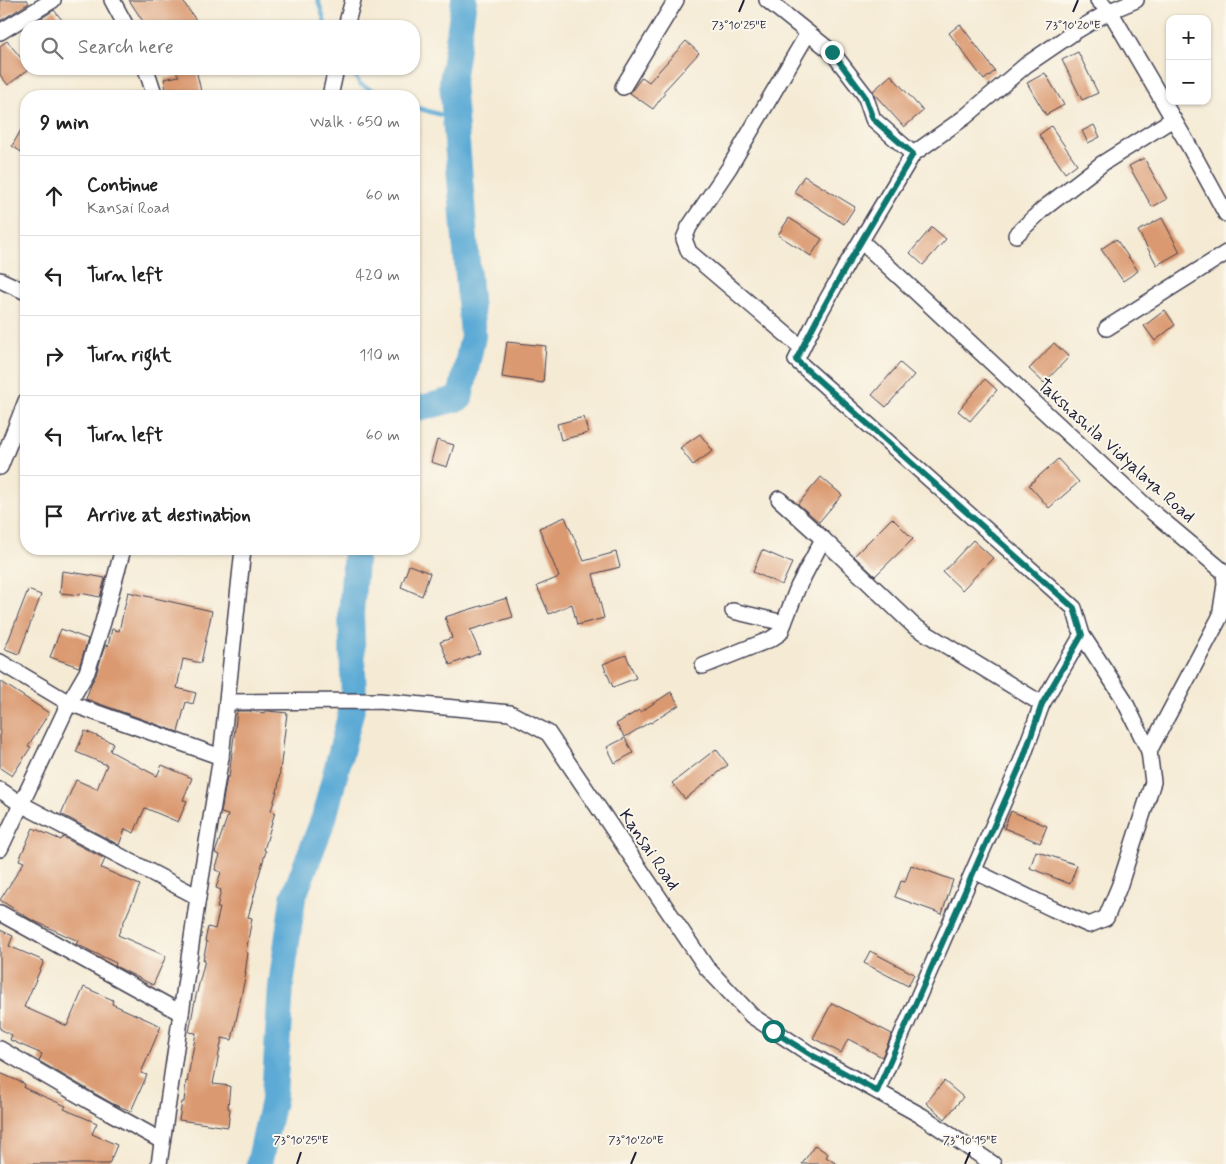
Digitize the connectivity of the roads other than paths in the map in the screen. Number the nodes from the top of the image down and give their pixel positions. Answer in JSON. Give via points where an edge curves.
{"nodes":[{"id":1,"x":53,"y":0,"type":"edge"},
{"id":2,"x":112,"y":0,"type":"edge"},
{"id":3,"x":353,"y":0,"type":"edge"},
{"id":4,"x":676,"y":0,"type":"edge"},
{"id":5,"x":767,"y":0,"type":"edge"},
{"id":6,"x":1098,"y":0,"type":"edge"},
{"id":7,"x":1136,"y":0,"type":"edge"},
{"id":8,"x":1110,"y":11,"type":"junction"},
{"id":9,"x":123,"y":20,"type":"edge"},
{"id":10,"x":348,"y":20,"type":"edge"},
{"id":11,"x":0,"y":32,"type":"edge"},
{"id":12,"x":808,"y":33,"type":"junction"},
{"id":13,"x":148,"y":75,"type":"edge"},
{"id":14,"x":335,"y":75,"type":"edge"},
{"id":15,"x":624,"y":87,"type":"dead end"},
{"id":16,"x":152,"y":90,"type":"edge"},
{"id":17,"x":331,"y":90,"type":"edge"},
{"id":18,"x":1172,"y":119,"type":"junction"},
{"id":19,"x":913,"y":154,"type":"junction"},
{"id":20,"x":1226,"y":214,"type":"edge"},
{"id":21,"x":1016,"y":235,"type":"dead end"},
{"id":22,"x":861,"y":241,"type":"junction"},
{"id":23,"x":1226,"y":253,"type":"edge"},
{"id":24,"x":0,"y":280,"type":"edge"},
{"id":25,"x":20,"y":289,"type":"edge"},
{"id":26,"x":1106,"y":328,"type":"dead end"},
{"id":27,"x":802,"y":348,"type":"junction"},
{"id":28,"x":20,"y":416,"type":"edge"},
{"id":29,"x":0,"y":468,"type":"edge"},
{"id":30,"x":779,"y":499,"type":"dead end"},
{"id":31,"x":823,"y":539,"type":"junction"},
{"id":32,"x":122,"y":555,"type":"edge"},
{"id":33,"x":242,"y":555,"type":"edge"},
{"id":34,"x":733,"y":611,"type":"dead end"},
{"id":35,"x":784,"y":623,"type":"junction"},
{"id":36,"x":1082,"y":635,"type":"junction"},
{"id":37,"x":0,"y":662,"type":"edge"},
{"id":38,"x":703,"y":666,"type":"dead end"},
{"id":39,"x":227,"y":702,"type":"junction"},
{"id":40,"x":69,"y":703,"type":"junction"},
{"id":41,"x":1042,"y":704,"type":"junction"},
{"id":42,"x":1148,"y":751,"type":"junction"},
{"id":43,"x":221,"y":757,"type":"junction"},
{"id":44,"x":0,"y":790,"type":"edge"},
{"id":45,"x":22,"y":804,"type":"junction"},
{"id":46,"x":0,"y":849,"type":"edge"},
{"id":47,"x":974,"y":871,"type":"junction"},
{"id":48,"x":198,"y":897,"type":"junction"},
{"id":49,"x":0,"y":913,"type":"edge"},
{"id":50,"x":180,"y":1013,"type":"junction"},
{"id":51,"x":0,"y":1049,"type":"edge"},
{"id":52,"x":877,"y":1091,"type":"junction"},
{"id":53,"x":162,"y":1141,"type":"junction"},
{"id":54,"x":160,"y":1164,"type":"edge"},
{"id":55,"x":992,"y":1164,"type":"edge"}],
"edges":[{"from":1,"to":11,"type":"street"},
{"from":2,"to":9,"type":"street"},
{"from":3,"to":10,"type":"street"},
{"from":4,"to":15,"type":"street"},
{"from":5,"to":12,"type":"street"},
{"from":6,"to":8,"type":"street"},
{"from":7,"to":8,"type":"street"},
{"from":8,"to":18,"type":"street"},
{"from":8,"to":19,"type":"street","via":[[1026,65]]},
{"from":12,"to":19,"type":"street","via":[[832,52],[864,95],[873,119]]},
{"from":12,"to":27,"type":"street","via":[[729,168],[688,227],[684,240],[689,252]]},
{"from":13,"to":16,"type":"street"},
{"from":14,"to":17,"type":"street"},
{"from":18,"to":20,"type":"street"},
{"from":18,"to":21,"type":"street","via":[[1103,163]]},
{"from":19,"to":22,"type":"street"},
{"from":22,"to":27,"type":"street"},
{"from":22,"to":42,"type":"street","name":"Takshashila Vidyalaya Road","via":[[1150,510],[1224,572],[1220,617]]},
{"from":23,"to":26,"type":"street"},
{"from":24,"to":25,"type":"street"},
{"from":27,"to":36,"type":"street","via":[[796,360],[1074,608]]},
{"from":28,"to":29,"type":"street"},
{"from":30,"to":31,"type":"street"},
{"from":31,"to":35,"type":"street"},
{"from":31,"to":41,"type":"street","via":[[914,626]]},
{"from":32,"to":40,"type":"street","via":[[87,672]]},
{"from":33,"to":39,"type":"street"},
{"from":34,"to":35,"type":"street"},
{"from":35,"to":38,"type":"street","via":[[780,633],[771,639]]},
{"from":36,"to":41,"type":"street"},
{"from":36,"to":42,"type":"street","via":[[1122,696]]},
{"from":37,"to":40,"type":"street"},
{"from":39,"to":43,"type":"street"},
{"from":39,"to":52,"type":"street","name":"Kansai Road","via":[[379,701],[510,713],[548,733],[706,967],[752,1016],[813,1056]]},
{"from":40,"to":43,"type":"street"},
{"from":40,"to":45,"type":"street"},
{"from":41,"to":47,"type":"street","via":[[1022,762]]},
{"from":42,"to":47,"type":"street","via":[[1153,782],[1106,918],[1089,924]]},
{"from":43,"to":48,"type":"street"},
{"from":44,"to":45,"type":"street"},
{"from":45,"to":46,"type":"street"},
{"from":45,"to":48,"type":"street"},
{"from":47,"to":52,"type":"street"},
{"from":48,"to":50,"type":"street"},
{"from":49,"to":50,"type":"street"},
{"from":50,"to":53,"type":"street"},
{"from":51,"to":53,"type":"street"},
{"from":52,"to":55,"type":"street","name":"Kansai Road","via":[[922,1116]]},
{"from":53,"to":54,"type":"street"}]}
